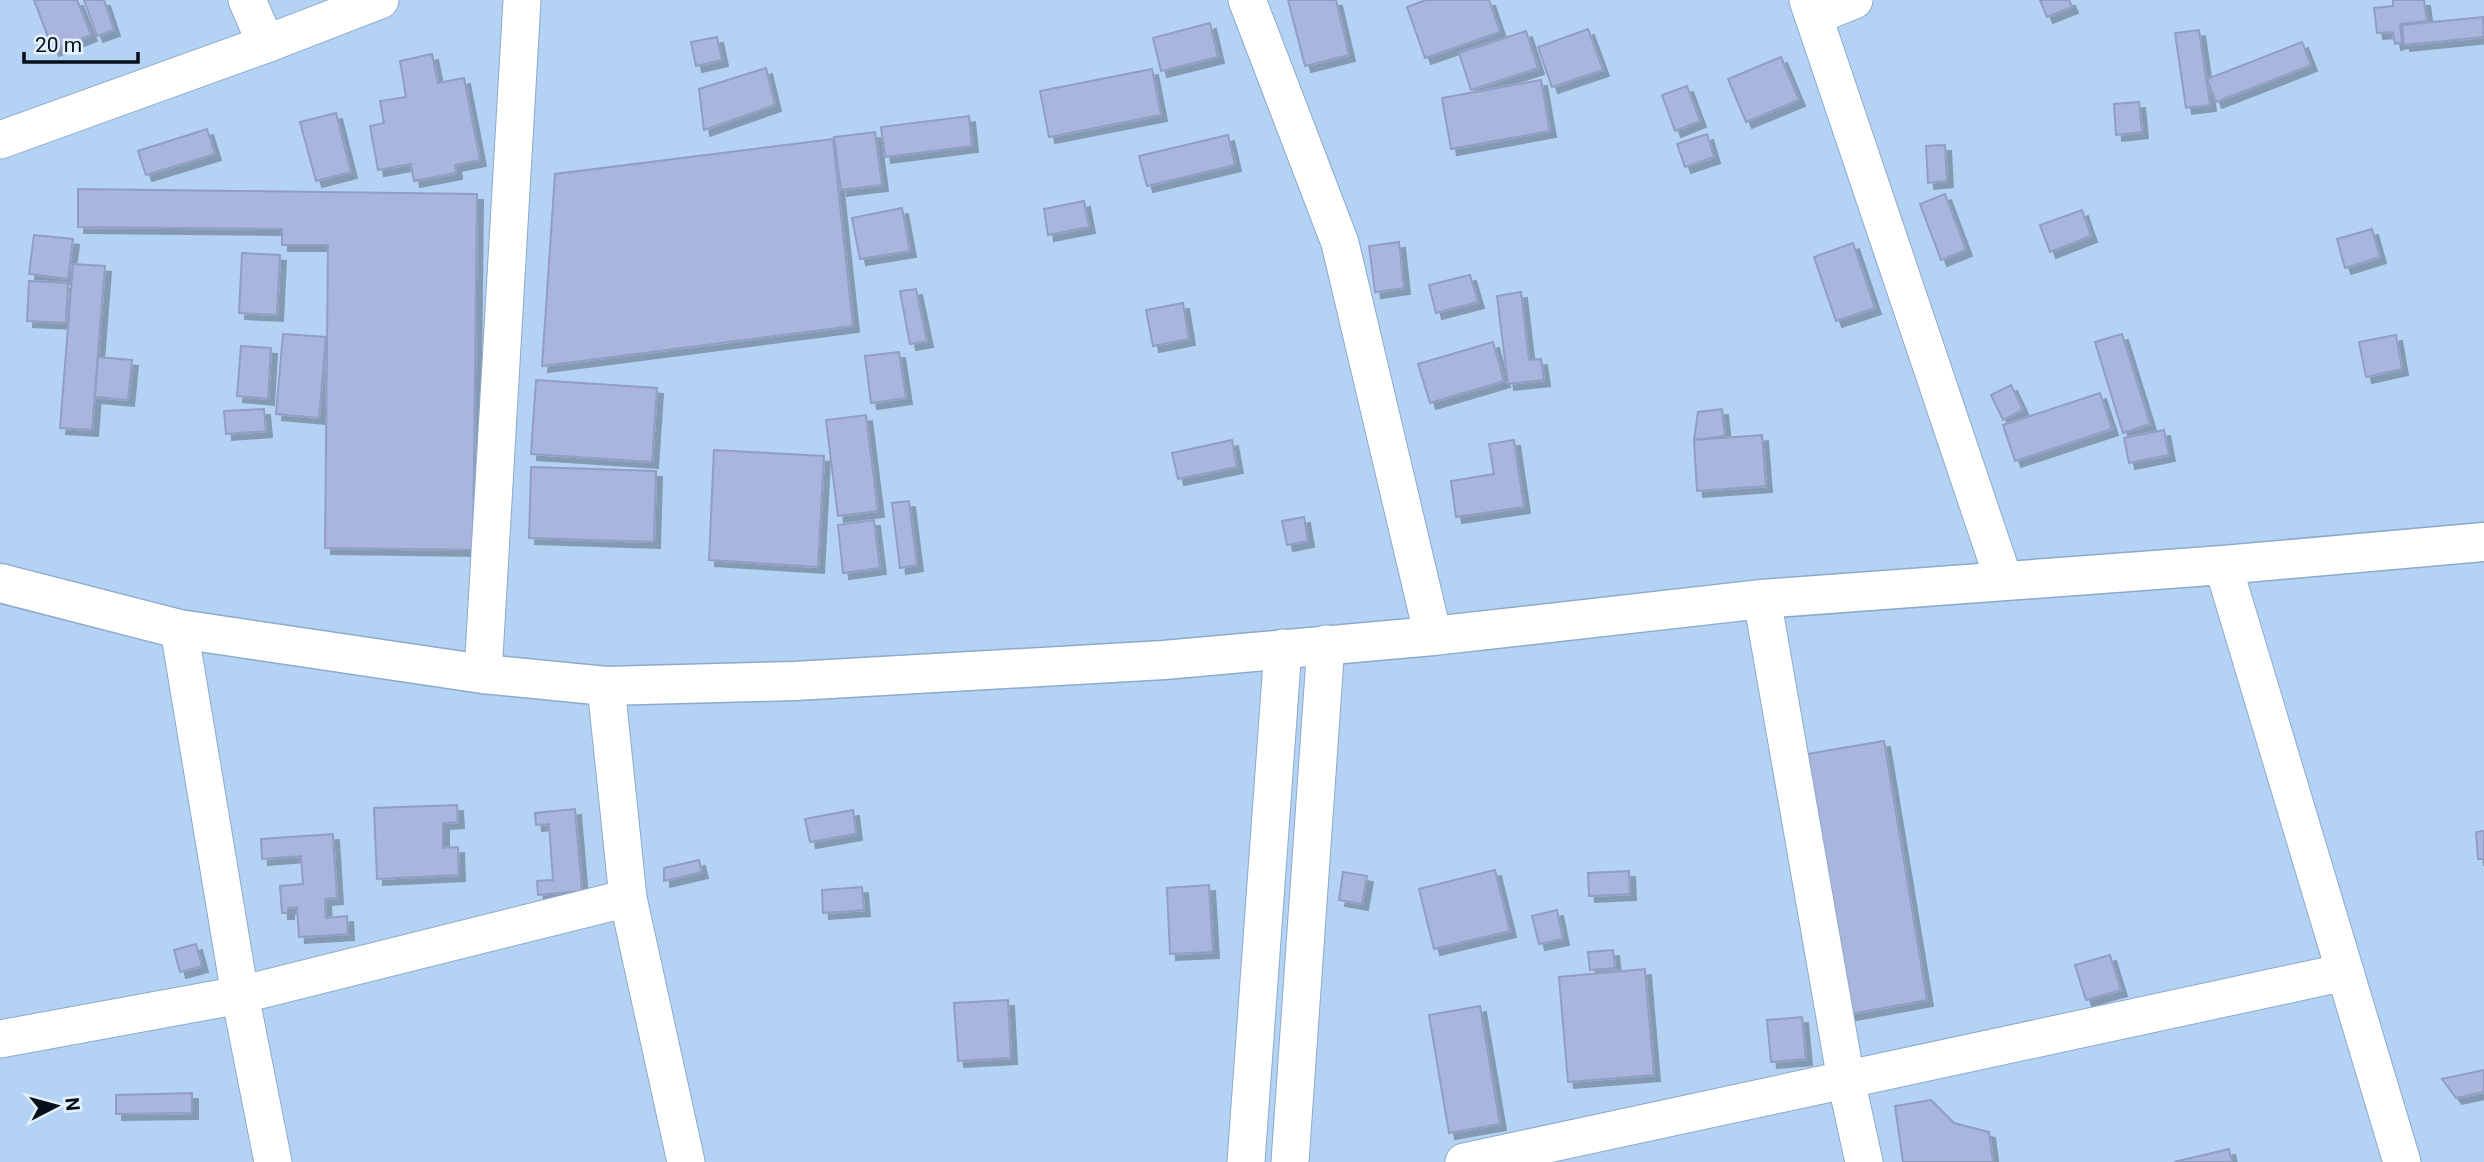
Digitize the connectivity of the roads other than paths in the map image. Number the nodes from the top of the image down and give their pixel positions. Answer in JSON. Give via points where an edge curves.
{"nodes":[{"id":1,"x":247,"y":0,"type":"edge"},
{"id":2,"x":380,"y":0,"type":"edge"},
{"id":3,"x":522,"y":0,"type":"edge"},
{"id":4,"x":1247,"y":0,"type":"edge"},
{"id":5,"x":1854,"y":0,"type":"edge"},
{"id":6,"x":1811,"y":8,"type":"edge"},
{"id":7,"x":266,"y":44,"type":"junction"},
{"id":8,"x":0,"y":140,"type":"edge"},
{"id":9,"x":2484,"y":542,"type":"edge"},
{"id":10,"x":2223,"y":565,"type":"junction"},
{"id":11,"x":2004,"y":581,"type":"junction"},
{"id":12,"x":0,"y":583,"type":"edge"},
{"id":13,"x":1762,"y":599,"type":"junction"},
{"id":14,"x":179,"y":629,"type":"junction"},
{"id":15,"x":1433,"y":636,"type":"junction"},
{"id":16,"x":1326,"y":645,"type":"junction"},
{"id":17,"x":1283,"y":648,"type":"junction"},
{"id":18,"x":483,"y":674,"type":"junction"},
{"id":19,"x":606,"y":686,"type":"junction"},
{"id":20,"x":628,"y":898,"type":"junction"},
{"id":21,"x":2345,"y":972,"type":"junction"},
{"id":22,"x":240,"y":995,"type":"junction"},
{"id":23,"x":0,"y":1039,"type":"edge"},
{"id":24,"x":1846,"y":1080,"type":"junction"},
{"id":25,"x":273,"y":1162,"type":"edge"},
{"id":26,"x":686,"y":1162,"type":"edge"},
{"id":27,"x":1246,"y":1162,"type":"edge"},
{"id":28,"x":1290,"y":1162,"type":"edge"},
{"id":29,"x":1464,"y":1162,"type":"edge"},
{"id":30,"x":1864,"y":1162,"type":"edge"},
{"id":31,"x":2402,"y":1162,"type":"edge"}],
"edges":[{"from":1,"to":7,"type":"street"},
{"from":2,"to":7,"type":"street"},
{"from":3,"to":18,"type":"street"},
{"from":4,"to":15,"type":"street","via":[[1340,243]]},
{"from":5,"to":6,"type":"street"},
{"from":6,"to":11,"type":"street"},
{"from":7,"to":8,"type":"street"},
{"from":9,"to":10,"type":"main road"},
{"from":10,"to":11,"type":"main road"},
{"from":10,"to":21,"type":"street"},
{"from":11,"to":13,"type":"main road"},
{"from":12,"to":14,"type":"main road"},
{"from":13,"to":15,"type":"main road"},
{"from":13,"to":24,"type":"street"},
{"from":14,"to":18,"type":"main road"},
{"from":14,"to":22,"type":"street"},
{"from":15,"to":16,"type":"main road"},
{"from":16,"to":17,"type":"main road"},
{"from":16,"to":28,"type":"street"},
{"from":17,"to":19,"type":"main road","via":[[1164,660],[809,680]]},
{"from":17,"to":27,"type":"street"},
{"from":18,"to":19,"type":"main road"},
{"from":19,"to":20,"type":"street"},
{"from":20,"to":22,"type":"street"},
{"from":20,"to":26,"type":"street"},
{"from":21,"to":24,"type":"street"},
{"from":21,"to":31,"type":"street"},
{"from":22,"to":23,"type":"street"},
{"from":22,"to":25,"type":"street"},
{"from":24,"to":29,"type":"street"},
{"from":24,"to":30,"type":"street"}]}
